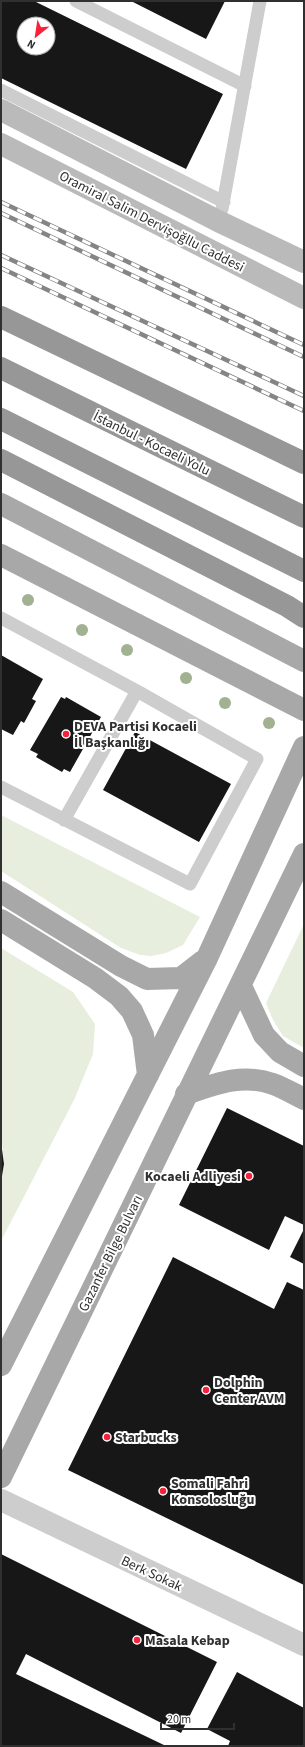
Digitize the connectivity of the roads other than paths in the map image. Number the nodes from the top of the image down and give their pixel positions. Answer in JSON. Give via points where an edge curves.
{"nodes":[{"id":1,"x":76,"y":1,"type":"edge"},
{"id":2,"x":260,"y":1,"type":"edge"},
{"id":3,"x":245,"y":86,"type":"junction"},
{"id":4,"x":1,"y":90,"type":"edge"},
{"id":5,"x":1,"y":110,"type":"edge"},
{"id":6,"x":1,"y":144,"type":"edge"},
{"id":7,"x":221,"y":211,"type":"junction"},
{"id":8,"x":304,"y":262,"type":"edge"},
{"id":9,"x":304,"y":298,"type":"edge"},
{"id":10,"x":1,"y":317,"type":"edge"},
{"id":11,"x":1,"y":368,"type":"edge"},
{"id":12,"x":1,"y":419,"type":"edge"},
{"id":13,"x":1,"y":460,"type":"edge"},
{"id":14,"x":304,"y":463,"type":"edge"},
{"id":15,"x":1,"y":504,"type":"edge"},
{"id":16,"x":304,"y":517,"type":"edge"},
{"id":17,"x":1,"y":555,"type":"edge"},
{"id":18,"x":304,"y":571,"type":"edge"},
{"id":19,"x":304,"y":617,"type":"edge"},
{"id":20,"x":1,"y":618,"type":"edge"},
{"id":21,"x":304,"y":661,"type":"edge"},
{"id":22,"x":137,"y":691,"type":"junction"},
{"id":23,"x":304,"y":710,"type":"edge"},
{"id":24,"x":304,"y":747,"type":"edge"},
{"id":25,"x":1,"y":787,"type":"edge"},
{"id":26,"x":64,"y":820,"type":"junction"},
{"id":27,"x":304,"y":854,"type":"edge"},
{"id":28,"x":1,"y":892,"type":"edge"},
{"id":29,"x":1,"y":920,"type":"edge"},
{"id":30,"x":207,"y":958,"type":"junction"},
{"id":31,"x":241,"y":986,"type":"junction"},
{"id":32,"x":304,"y":1066,"type":"edge"},
{"id":33,"x":148,"y":1075,"type":"junction"},
{"id":34,"x":186,"y":1094,"type":"junction"},
{"id":35,"x":304,"y":1099,"type":"edge"},
{"id":36,"x":1,"y":1365,"type":"edge"},
{"id":37,"x":1,"y":1477,"type":"edge"},
{"id":38,"x":1,"y":1500,"type":"edge"},
{"id":39,"x":304,"y":1645,"type":"edge"}],
"edges":[{"from":1,"to":3,"type":"lane"},
{"from":2,"to":3,"type":"lane"},
{"from":3,"to":7,"type":"lane"},
{"from":4,"to":7,"type":"lane"},
{"from":5,"to":7,"type":"main road"},
{"from":6,"to":9,"type":"main road","name":"Oramiral Salim Dervişoğllu Caddesi"},
{"from":7,"to":8,"type":"main road"},
{"from":10,"to":14,"type":"highway"},
{"from":11,"to":16,"type":"highway","name":"İstanbul - Kocaeli Yolu"},
{"from":12,"to":18,"type":"highway"},
{"from":13,"to":19,"type":"highway"},
{"from":15,"to":21,"type":"main road"},
{"from":17,"to":23,"type":"main road"},
{"from":20,"to":22,"type":"lane"},
{"from":22,"to":26,"type":"lane"},
{"from":22,"to":26,"type":"lane","via":[[257,759],[190,884]]},
{"from":24,"to":30,"type":"main road"},
{"from":25,"to":26,"type":"lane"},
{"from":27,"to":31,"type":"main road","name":"Gazanfer Bilge Bulvarı"},
{"from":28,"to":30,"type":"main road","via":[[121,966],[148,979],[181,978]]},
{"from":29,"to":33,"type":"main road","via":[[95,978],[119,996],[132,1011],[143,1035]]},
{"from":30,"to":33,"type":"main road"},
{"from":31,"to":32,"type":"main road","via":[[264,1035],[280,1052]]},
{"from":31,"to":34,"type":"main road","name":"Gazanfer Bilge Bulvarı"},
{"from":33,"to":36,"type":"main road"},
{"from":34,"to":35,"type":"main road","via":[[222,1081],[245,1079],[273,1084]]},
{"from":34,"to":37,"type":"main road","name":"Gazanfer Bilge Bulvarı"},
{"from":38,"to":39,"type":"street","name":"Berk Sokak"}]}
